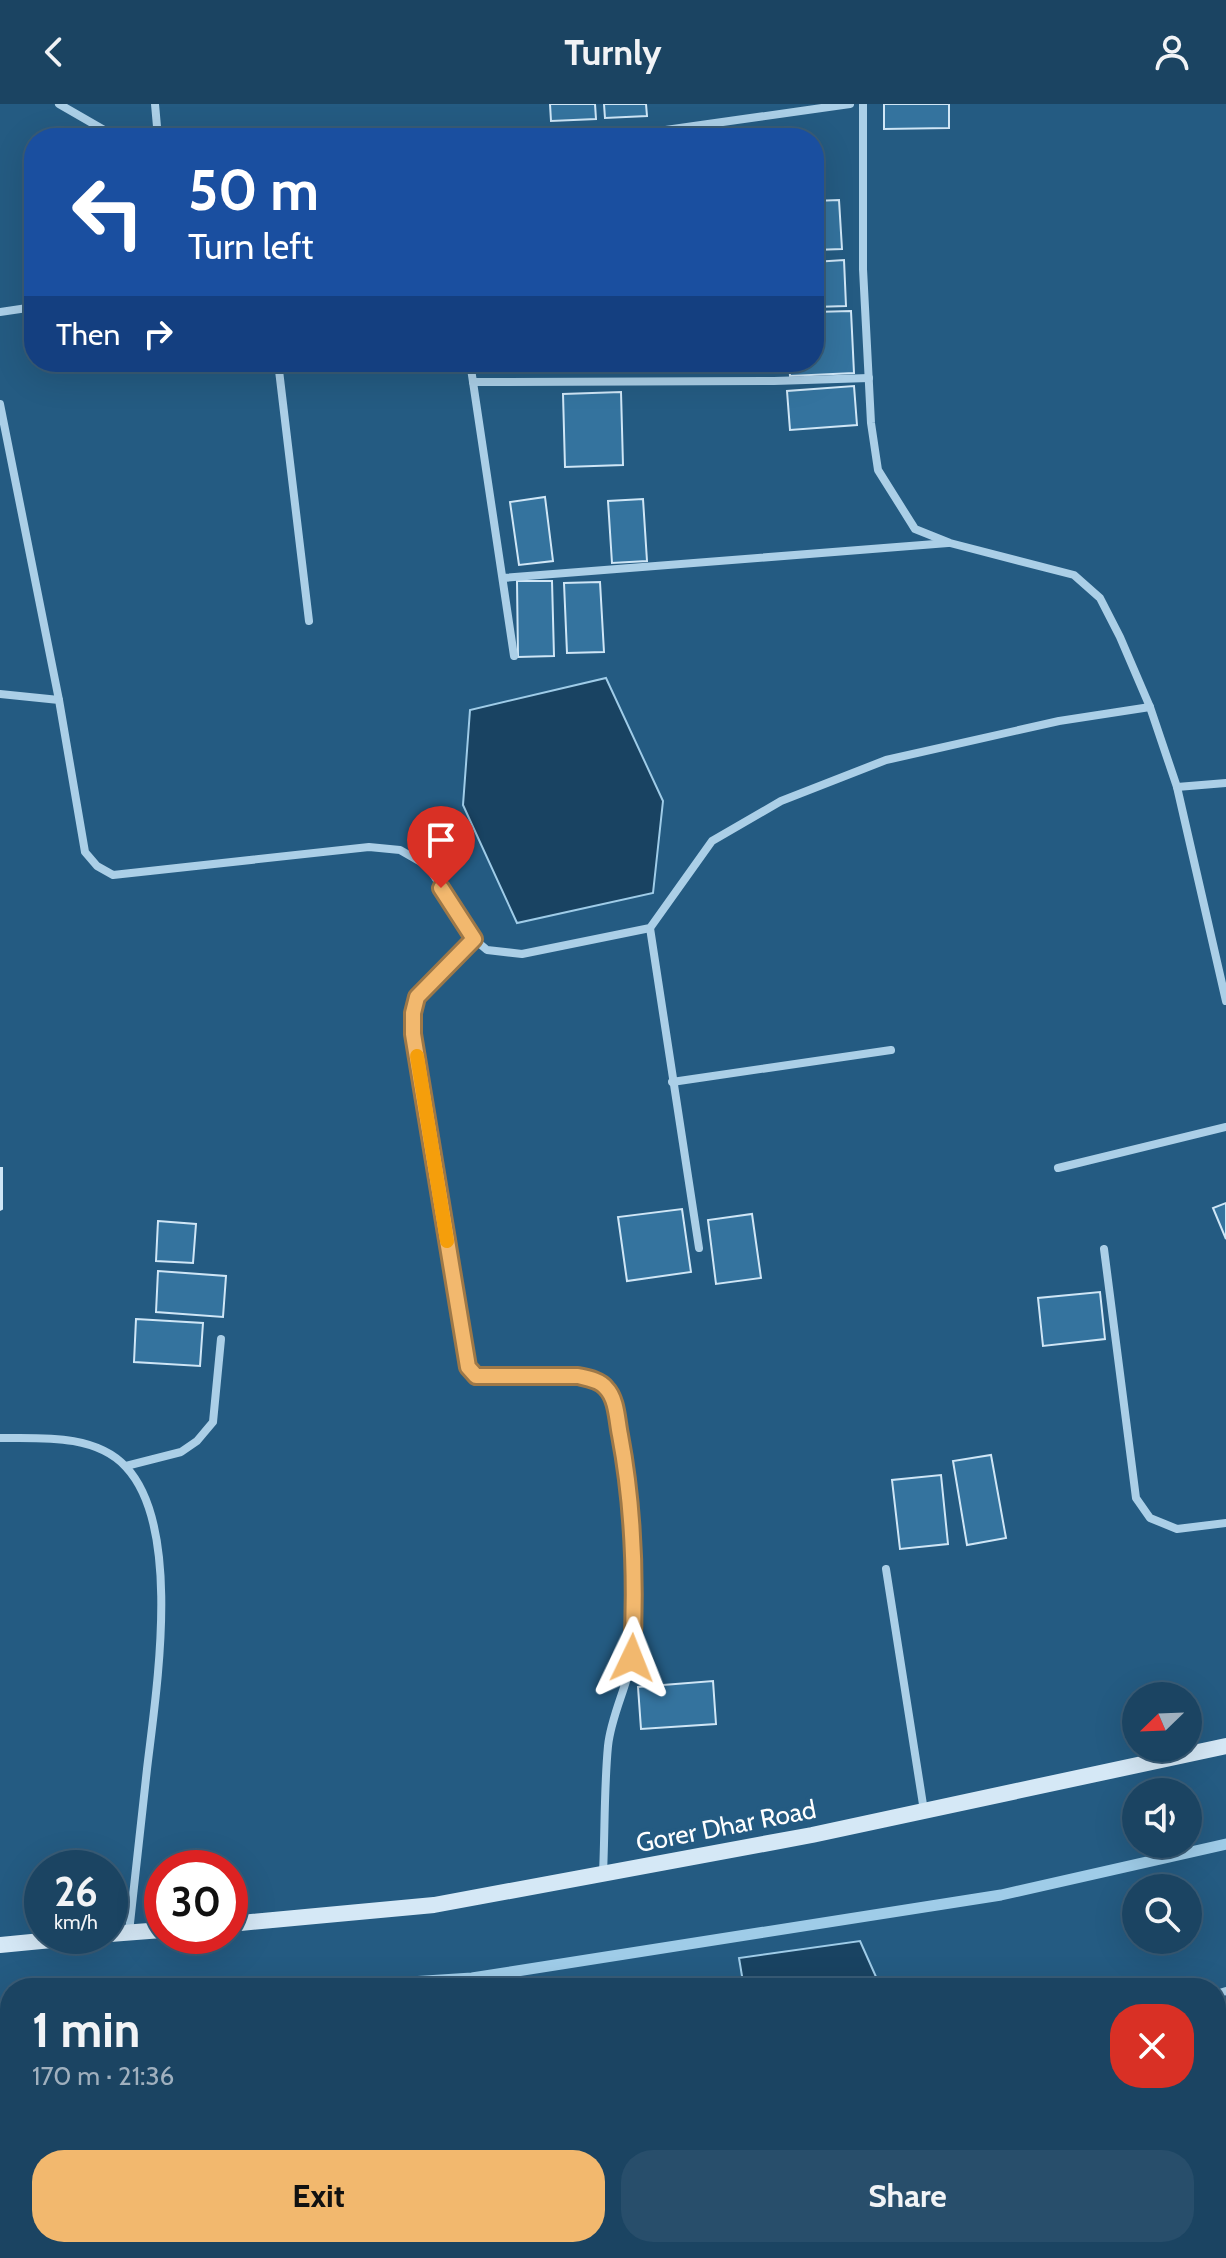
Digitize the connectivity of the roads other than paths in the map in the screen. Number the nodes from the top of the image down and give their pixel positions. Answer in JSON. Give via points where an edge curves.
{"nodes":[{"id":1,"x":59,"y":104,"type":"edge"},
{"id":2,"x":155,"y":104,"type":"edge"},
{"id":3,"x":850,"y":104,"type":"edge"},
{"id":4,"x":863,"y":104,"type":"edge"},
{"id":5,"x":101,"y":128,"type":"edge"},
{"id":6,"x":157,"y":128,"type":"edge"},
{"id":7,"x":680,"y":128,"type":"edge"},
{"id":8,"x":24,"y":308,"type":"edge"},
{"id":9,"x":0,"y":312,"type":"edge"},
{"id":10,"x":279,"y":372,"type":"edge"},
{"id":11,"x":472,"y":372,"type":"edge"},
{"id":12,"x":869,"y":378,"type":"junction"},
{"id":13,"x":473,"y":382,"type":"junction"},
{"id":14,"x":0,"y":404,"type":"edge"},
{"id":15,"x":950,"y":543,"type":"junction"},
{"id":16,"x":503,"y":578,"type":"junction"},
{"id":17,"x":309,"y":621,"type":"dead end"},
{"id":18,"x":514,"y":656,"type":"dead end"},
{"id":19,"x":0,"y":694,"type":"edge"},
{"id":20,"x":59,"y":700,"type":"junction"},
{"id":21,"x":1150,"y":707,"type":"junction"},
{"id":22,"x":1226,"y":783,"type":"edge"},
{"id":23,"x":1177,"y":787,"type":"junction"},
{"id":24,"x":650,"y":928,"type":"junction"},
{"id":25,"x":474,"y":939,"type":"junction"},
{"id":26,"x":1226,"y":1001,"type":"edge"},
{"id":27,"x":891,"y":1050,"type":"dead end"},
{"id":28,"x":672,"y":1082,"type":"junction"},
{"id":29,"x":1226,"y":1127,"type":"edge"},
{"id":30,"x":1058,"y":1168,"type":"dead end"},
{"id":31,"x":699,"y":1248,"type":"dead end"},
{"id":32,"x":1104,"y":1249,"type":"dead end"},
{"id":33,"x":221,"y":1339,"type":"dead end"},
{"id":34,"x":0,"y":1438,"type":"edge"},
{"id":35,"x":126,"y":1466,"type":"junction"},
{"id":36,"x":1226,"y":1523,"type":"edge"},
{"id":37,"x":886,"y":1569,"type":"dead end"},
{"id":38,"x":1226,"y":1746,"type":"edge"},
{"id":39,"x":924,"y":1811,"type":"junction"},
{"id":40,"x":603,"y":1873,"type":"junction"},
{"id":41,"x":248,"y":1922,"type":"edge"},
{"id":42,"x":144,"y":1932,"type":"edge"},
{"id":43,"x":129,"y":1933,"type":"joint"},
{"id":44,"x":24,"y":1943,"type":"edge"},
{"id":45,"x":0,"y":1945,"type":"edge"}],
"edges":[{"from":1,"to":5,"type":"street"},
{"from":2,"to":6,"type":"street"},
{"from":3,"to":7,"type":"street"},
{"from":4,"to":12,"type":"street"},
{"from":8,"to":9,"type":"street"},
{"from":10,"to":17,"type":"street"},
{"from":11,"to":13,"type":"street"},
{"from":12,"to":13,"type":"street"},
{"from":12,"to":15,"type":"street","via":[[878,470],[915,529]]},
{"from":13,"to":16,"type":"street"},
{"from":14,"to":20,"type":"street"},
{"from":15,"to":16,"type":"street"},
{"from":15,"to":21,"type":"street","via":[[1074,575],[1100,598]]},
{"from":16,"to":18,"type":"street"},
{"from":19,"to":20,"type":"street"},
{"from":20,"to":25,"type":"street","via":[[85,852],[97,866],[113,875],[369,847],[400,850],[428,866]]},
{"from":21,"to":23,"type":"street"},
{"from":21,"to":24,"type":"street","via":[[1059,721],[886,760],[781,801],[712,841]]},
{"from":22,"to":23,"type":"street"},
{"from":23,"to":26,"type":"street"},
{"from":24,"to":25,"type":"street","via":[[522,954],[487,950]]},
{"from":24,"to":28,"type":"street"},
{"from":25,"to":40,"type":"street","via":[[417,997],[413,1013],[468,1367],[476,1376],[578,1376],[606,1388],[614,1404],[630,1488],[632,1658],[608,1743]]},
{"from":27,"to":28,"type":"street"},
{"from":28,"to":31,"type":"street"},
{"from":29,"to":30,"type":"street"},
{"from":32,"to":36,"type":"street","via":[[1136,1498],[1150,1518],[1177,1529]]},
{"from":33,"to":35,"type":"street","via":[[213,1422],[181,1452]]},
{"from":34,"to":35,"type":"street","via":[[58,1439],[100,1448]]},
{"from":35,"to":43,"type":"street","via":[[144,1493],[156,1539],[163,1630]]},
{"from":37,"to":39,"type":"street"},
{"from":38,"to":39,"type":"street","name":"Gorer Dhar Road"},
{"from":39,"to":40,"type":"street","name":"Gorer Dhar Road"},
{"from":40,"to":41,"type":"street","name":"Gorer Dhar Road","via":[[434,1905]]},
{"from":42,"to":43,"type":"street"},
{"from":44,"to":45,"type":"street"}]}
